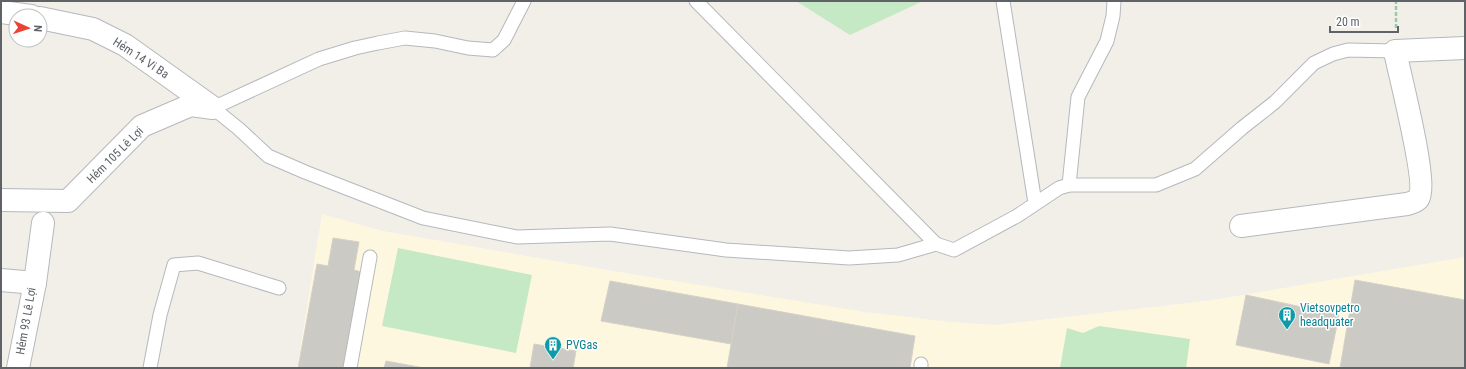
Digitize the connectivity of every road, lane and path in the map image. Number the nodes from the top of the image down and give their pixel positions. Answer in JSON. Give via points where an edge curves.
{"nodes":[{"id":1,"x":524,"y":1,"type":"edge"},
{"id":2,"x":696,"y":1,"type":"edge"},
{"id":3,"x":1003,"y":1,"type":"edge"},
{"id":4,"x":1114,"y":1,"type":"edge"},
{"id":5,"x":1396,"y":1,"type":"edge"},
{"id":6,"x":48,"y":20,"type":"edge"},
{"id":7,"x":1465,"y":48,"type":"edge"},
{"id":8,"x":1395,"y":51,"type":"junction"},
{"id":9,"x":213,"y":108,"type":"junction"},
{"id":10,"x":1069,"y":185,"type":"junction"},
{"id":11,"x":1,"y":200,"type":"edge"},
{"id":12,"x":1035,"y":203,"type":"junction"},
{"id":13,"x":43,"y":223,"type":"dead end"},
{"id":14,"x":1241,"y":226,"type":"dead end"},
{"id":15,"x":936,"y":244,"type":"junction"},
{"id":16,"x":370,"y":257,"type":"dead end"},
{"id":17,"x":1,"y":280,"type":"edge"},
{"id":18,"x":35,"y":283,"type":"junction"},
{"id":19,"x":279,"y":288,"type":"dead end"},
{"id":20,"x":18,"y":368,"type":"edge"},
{"id":21,"x":150,"y":368,"type":"edge"},
{"id":22,"x":350,"y":368,"type":"edge"}],
"edges":[{"from":1,"to":9,"type":"lane","via":[[504,40],[493,50],[405,38],[370,44],[319,59]]},
{"from":2,"to":15,"type":"lane"},
{"from":3,"to":12,"type":"lane"},
{"from":4,"to":10,"type":"lane","via":[[1107,41],[1078,97]]},
{"from":5,"to":8,"type":"path"},
{"from":6,"to":9,"type":"street","name":"Hẻm 14 Vi Ba","via":[[93,29],[125,45]]},
{"from":7,"to":8,"type":"street"},
{"from":8,"to":10,"type":"lane","via":[[1348,50],[1314,63],[1275,102],[1195,169],[1156,185]]},
{"from":8,"to":14,"type":"street","via":[[1419,164],[1418,199],[1407,204]]},
{"from":9,"to":11,"type":"street","name":"Hẻm 105 Lê Lợi","via":[[191,105],[142,126],[68,202]]},
{"from":9,"to":15,"type":"lane","via":[[268,156],[305,172],[423,218],[517,237],[610,234],[726,250],[849,258],[898,255]]},
{"from":10,"to":12,"type":"lane","via":[[1059,188]]},
{"from":12,"to":15,"type":"lane","via":[[954,250]]},
{"from":13,"to":18,"type":"street"},
{"from":16,"to":22,"type":"lane"},
{"from":17,"to":18,"type":"street","name":"Hẻm 93 Lê Lợi"},
{"from":18,"to":20,"type":"street","name":"Hẻm 93 Lê Lợi"},
{"from":19,"to":21,"type":"lane","via":[[198,264],[174,265],[160,315]]}]}
